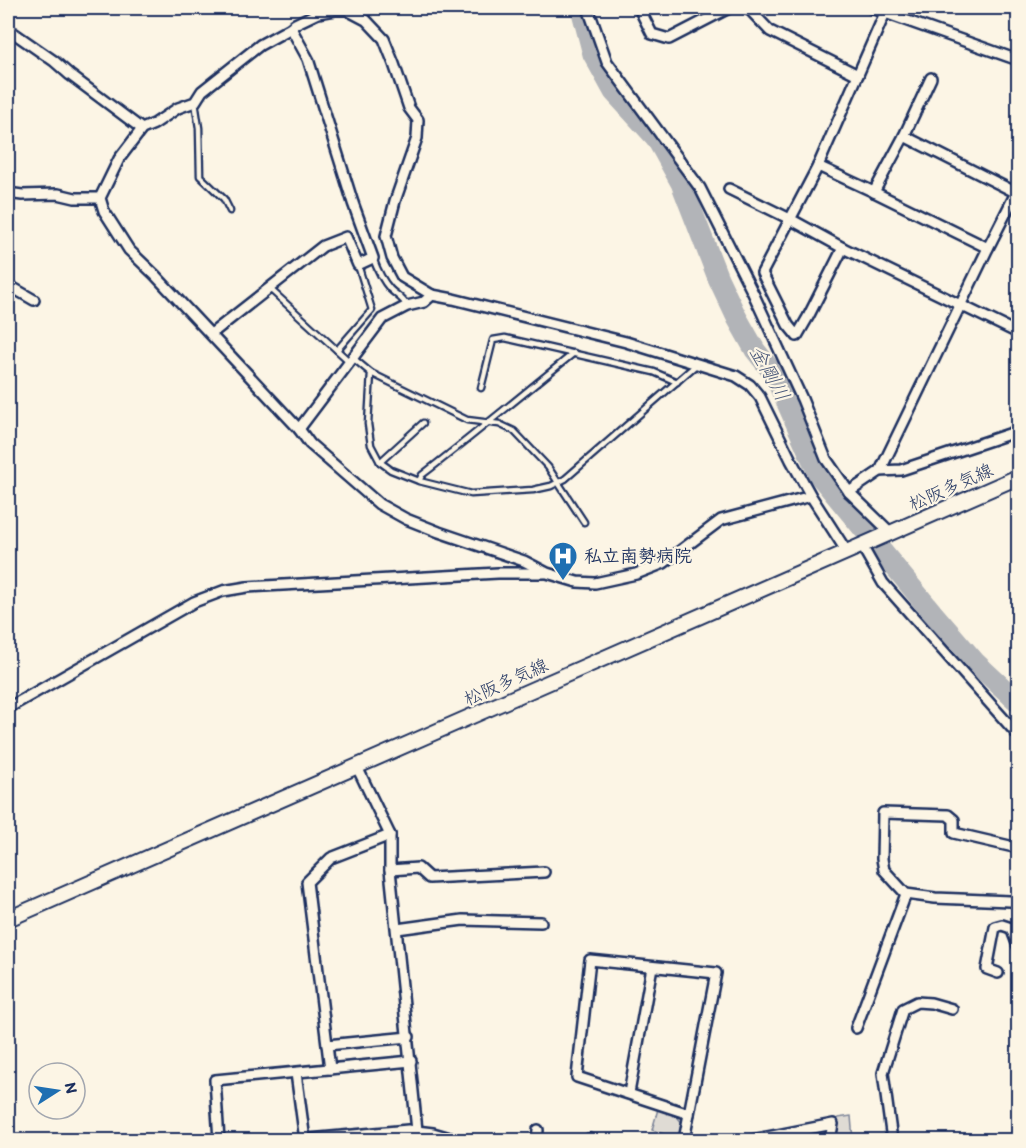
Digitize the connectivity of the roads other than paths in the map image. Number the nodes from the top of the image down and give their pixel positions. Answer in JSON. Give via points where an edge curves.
{"nodes":[{"id":1,"x":588,"y":8,"type":"edge"},
{"id":2,"x":639,"y":8,"type":"edge"},
{"id":3,"x":729,"y":8,"type":"edge"},
{"id":4,"x":748,"y":8,"type":"edge"},
{"id":5,"x":872,"y":8,"type":"edge"},
{"id":6,"x":885,"y":13,"type":"junction"},
{"id":7,"x":291,"y":28,"type":"junction"},
{"id":8,"x":8,"y":29,"type":"edge"},
{"id":9,"x":1018,"y":60,"type":"edge"},
{"id":10,"x":858,"y":75,"type":"junction"},
{"id":11,"x":931,"y":78,"type":"dead end"},
{"id":12,"x":195,"y":102,"type":"junction"},
{"id":13,"x":142,"y":129,"type":"junction"},
{"id":14,"x":904,"y":136,"type":"junction"},
{"id":15,"x":818,"y":166,"type":"junction"},
{"id":16,"x":729,"y":189,"type":"dead end"},
{"id":17,"x":1018,"y":191,"type":"edge"},
{"id":18,"x":874,"y":192,"type":"junction"},
{"id":19,"x":8,"y":194,"type":"edge"},
{"id":20,"x":100,"y":198,"type":"junction"},
{"id":21,"x":230,"y":211,"type":"dead end"},
{"id":22,"x":790,"y":219,"type":"junction"},
{"id":23,"x":843,"y":248,"type":"junction"},
{"id":24,"x":988,"y":248,"type":"junction"},
{"id":25,"x":373,"y":258,"type":"junction"},
{"id":26,"x":358,"y":265,"type":"junction"},
{"id":27,"x":8,"y":285,"type":"edge"},
{"id":28,"x":270,"y":288,"type":"junction"},
{"id":29,"x":432,"y":295,"type":"junction"},
{"id":30,"x":34,"y":300,"type":"dead end"},
{"id":31,"x":960,"y":305,"type":"junction"},
{"id":32,"x":407,"y":306,"type":"junction"},
{"id":33,"x":1018,"y":333,"type":"edge"},
{"id":34,"x":211,"y":334,"type":"junction"},
{"id":35,"x":336,"y":350,"type":"junction"},
{"id":36,"x":574,"y":353,"type":"junction"},
{"id":37,"x":351,"y":360,"type":"junction"},
{"id":38,"x":698,"y":363,"type":"junction"},
{"id":39,"x":371,"y":373,"type":"junction"},
{"id":40,"x":676,"y":382,"type":"junction"},
{"id":41,"x":481,"y":388,"type":"dead end"},
{"id":42,"x":423,"y":423,"type":"dead end"},
{"id":43,"x":487,"y":423,"type":"junction"},
{"id":44,"x":299,"y":429,"type":"junction"},
{"id":45,"x":1018,"y":431,"type":"edge"},
{"id":46,"x":380,"y":462,"type":"junction"},
{"id":47,"x":880,"y":471,"type":"junction"},
{"id":48,"x":1018,"y":477,"type":"edge"},
{"id":49,"x":419,"y":481,"type":"junction"},
{"id":50,"x":558,"y":482,"type":"junction"},
{"id":51,"x":849,"y":492,"type":"junction"},
{"id":52,"x":811,"y":496,"type":"junction"},
{"id":53,"x":584,"y":522,"type":"dead end"},
{"id":54,"x":888,"y":535,"type":"junction"},
{"id":55,"x":865,"y":545,"type":"junction"},
{"id":56,"x":847,"y":552,"type":"junction"},
{"id":57,"x":547,"y":573,"type":"junction"},
{"id":58,"x":8,"y":708,"type":"edge"},
{"id":59,"x":1018,"y":735,"type":"edge"},
{"id":60,"x":357,"y":767,"type":"junction"},
{"id":61,"x":390,"y":835,"type":"junction"},
{"id":62,"x":1018,"y":848,"type":"edge"},
{"id":63,"x":390,"y":870,"type":"junction"},
{"id":64,"x":544,"y":872,"type":"dead end"},
{"id":65,"x":906,"y":894,"type":"junction"},
{"id":66,"x":1018,"y":903,"type":"edge"},
{"id":67,"x":8,"y":919,"type":"edge"},
{"id":68,"x":541,"y":922,"type":"dead end"},
{"id":69,"x":397,"y":929,"type":"junction"},
{"id":70,"x":1018,"y":946,"type":"edge"},
{"id":71,"x":652,"y":967,"type":"junction"},
{"id":72,"x":998,"y":973,"type":"dead end"},
{"id":73,"x":952,"y":1009,"type":"dead end"},
{"id":74,"x":856,"y":1029,"type":"dead end"},
{"id":75,"x":409,"y":1037,"type":"junction"},
{"id":76,"x":327,"y":1046,"type":"junction"},
{"id":77,"x":411,"y":1061,"type":"junction"},
{"id":78,"x":330,"y":1069,"type":"junction"},
{"id":79,"x":296,"y":1073,"type":"junction"},
{"id":80,"x":629,"y":1093,"type":"junction"},
{"id":81,"x":689,"y":1114,"type":"junction"},
{"id":82,"x":418,"y":1130,"type":"junction"},
{"id":83,"x":219,"y":1140,"type":"edge"},
{"id":84,"x":298,"y":1140,"type":"edge"},
{"id":85,"x":305,"y":1140,"type":"edge"},
{"id":86,"x":418,"y":1140,"type":"edge"},
{"id":87,"x":457,"y":1140,"type":"edge"},
{"id":88,"x":684,"y":1140,"type":"edge"},
{"id":89,"x":753,"y":1140,"type":"edge"},
{"id":90,"x":830,"y":1140,"type":"edge"},
{"id":91,"x":892,"y":1140,"type":"edge"}],
"edges":[{"from":1,"to":51,"type":"street","via":[[607,62],[700,188],[753,292],[826,459]]},
{"from":2,"to":3,"type":"street","via":[[652,34],[669,39]]},
{"from":4,"to":10,"type":"street","via":[[770,31]]},
{"from":5,"to":6,"type":"street"},
{"from":6,"to":9,"type":"street"},
{"from":6,"to":10,"type":"street"},
{"from":7,"to":12,"type":"street","via":[[260,45],[202,91]]},
{"from":7,"to":25,"type":"street","via":[[308,59]]},
{"from":7,"to":29,"type":"street","via":[[318,13],[347,10],[366,20],[384,39],[409,108],[418,120],[417,138],[386,236],[402,277]]},
{"from":8,"to":13,"type":"street"},
{"from":10,"to":15,"type":"street"},
{"from":11,"to":14,"type":"street"},
{"from":12,"to":13,"type":"street"},
{"from":12,"to":21,"type":"lane","via":[[200,176],[224,199]]},
{"from":13,"to":20,"type":"street","via":[[119,159]]},
{"from":14,"to":17,"type":"street"},
{"from":14,"to":18,"type":"street"},
{"from":15,"to":18,"type":"street"},
{"from":15,"to":22,"type":"street"},
{"from":16,"to":22,"type":"street"},
{"from":17,"to":24,"type":"street"},
{"from":18,"to":24,"type":"street"},
{"from":19,"to":20,"type":"street"},
{"from":20,"to":34,"type":"street","via":[[129,250]]},
{"from":22,"to":23,"type":"street"},
{"from":22,"to":23,"type":"street","via":[[762,273],[788,326],[797,336]]},
{"from":23,"to":31,"type":"street"},
{"from":24,"to":31,"type":"street"},
{"from":25,"to":26,"type":"street"},
{"from":25,"to":32,"type":"lane","via":[[390,289]]},
{"from":26,"to":28,"type":"street","via":[[346,237],[323,246]]},
{"from":26,"to":35,"type":"lane","via":[[372,310]]},
{"from":27,"to":30,"type":"street"},
{"from":28,"to":34,"type":"street"},
{"from":28,"to":35,"type":"lane"},
{"from":29,"to":32,"type":"street","via":[[424,302]]},
{"from":29,"to":38,"type":"street"},
{"from":31,"to":33,"type":"street"},
{"from":31,"to":47,"type":"street"},
{"from":32,"to":37,"type":"street","via":[[382,319]]},
{"from":34,"to":44,"type":"street"},
{"from":35,"to":37,"type":"lane"},
{"from":36,"to":40,"type":"lane","via":[[654,372]]},
{"from":36,"to":41,"type":"lane","via":[[505,338],[493,340]]},
{"from":36,"to":43,"type":"lane"},
{"from":37,"to":39,"type":"lane"},
{"from":37,"to":44,"type":"street"},
{"from":38,"to":40,"type":"lane"},
{"from":38,"to":52,"type":"street","via":[[750,385]]},
{"from":39,"to":43,"type":"lane","via":[[467,420]]},
{"from":39,"to":46,"type":"lane","via":[[368,424],[371,445]]},
{"from":40,"to":50,"type":"lane"},
{"from":42,"to":46,"type":"lane"},
{"from":43,"to":49,"type":"lane"},
{"from":43,"to":50,"type":"lane","via":[[514,431]]},
{"from":44,"to":57,"type":"street","via":[[310,444],[379,504],[406,519]]},
{"from":45,"to":47,"type":"street","via":[[901,470]]},
{"from":46,"to":49,"type":"lane"},
{"from":47,"to":51,"type":"street"},
{"from":48,"to":54,"type":"main road","name":"松阪多気線"},
{"from":49,"to":50,"type":"lane","via":[[471,494],[534,490]]},
{"from":50,"to":53,"type":"lane"},
{"from":51,"to":54,"type":"street"},
{"from":52,"to":56,"type":"street"},
{"from":52,"to":57,"type":"street","via":[[721,520],[664,563],[636,574],[595,583]]},
{"from":54,"to":55,"type":"main road","name":"松阪多気線"},
{"from":55,"to":56,"type":"main road","name":"松阪多気線"},
{"from":55,"to":59,"type":"street","via":[[883,584]]},
{"from":56,"to":60,"type":"main road","name":"松阪多気線"},
{"from":57,"to":58,"type":"street","via":[[223,591],[194,602]]},
{"from":60,"to":61,"type":"street"},
{"from":60,"to":67,"type":"main road","name":"松阪多気線"},
{"from":61,"to":63,"type":"street"},
{"from":61,"to":76,"type":"street","via":[[331,858],[307,882]]},
{"from":62,"to":65,"type":"street","via":[[954,833],[954,820],[948,814],[883,813],[884,870]]},
{"from":63,"to":64,"type":"street","via":[[418,868],[429,878]]},
{"from":63,"to":69,"type":"street"},
{"from":65,"to":66,"type":"street"},
{"from":65,"to":74,"type":"street"},
{"from":68,"to":69,"type":"street","via":[[463,920]]},
{"from":69,"to":75,"type":"street"},
{"from":70,"to":72,"type":"street","via":[[1011,928],[995,927],[987,969]]},
{"from":71,"to":80,"type":"street"},
{"from":71,"to":80,"type":"street","via":[[590,960],[577,1077]]},
{"from":71,"to":81,"type":"street","via":[[716,973]]},
{"from":73,"to":91,"type":"street","via":[[917,1002],[903,1009],[883,1073]]},
{"from":75,"to":76,"type":"street"},
{"from":75,"to":77,"type":"street"},
{"from":76,"to":78,"type":"street"},
{"from":77,"to":78,"type":"street"},
{"from":77,"to":82,"type":"street"},
{"from":78,"to":79,"type":"street"},
{"from":79,"to":83,"type":"street","via":[[215,1080]]},
{"from":79,"to":85,"type":"street"},
{"from":80,"to":81,"type":"street"},
{"from":81,"to":88,"type":"street"},
{"from":82,"to":85,"type":"street"},
{"from":82,"to":86,"type":"street"},
{"from":82,"to":87,"type":"street"},
{"from":84,"to":85,"type":"street"},
{"from":89,"to":90,"type":"street","via":[[833,1124]]}]}
